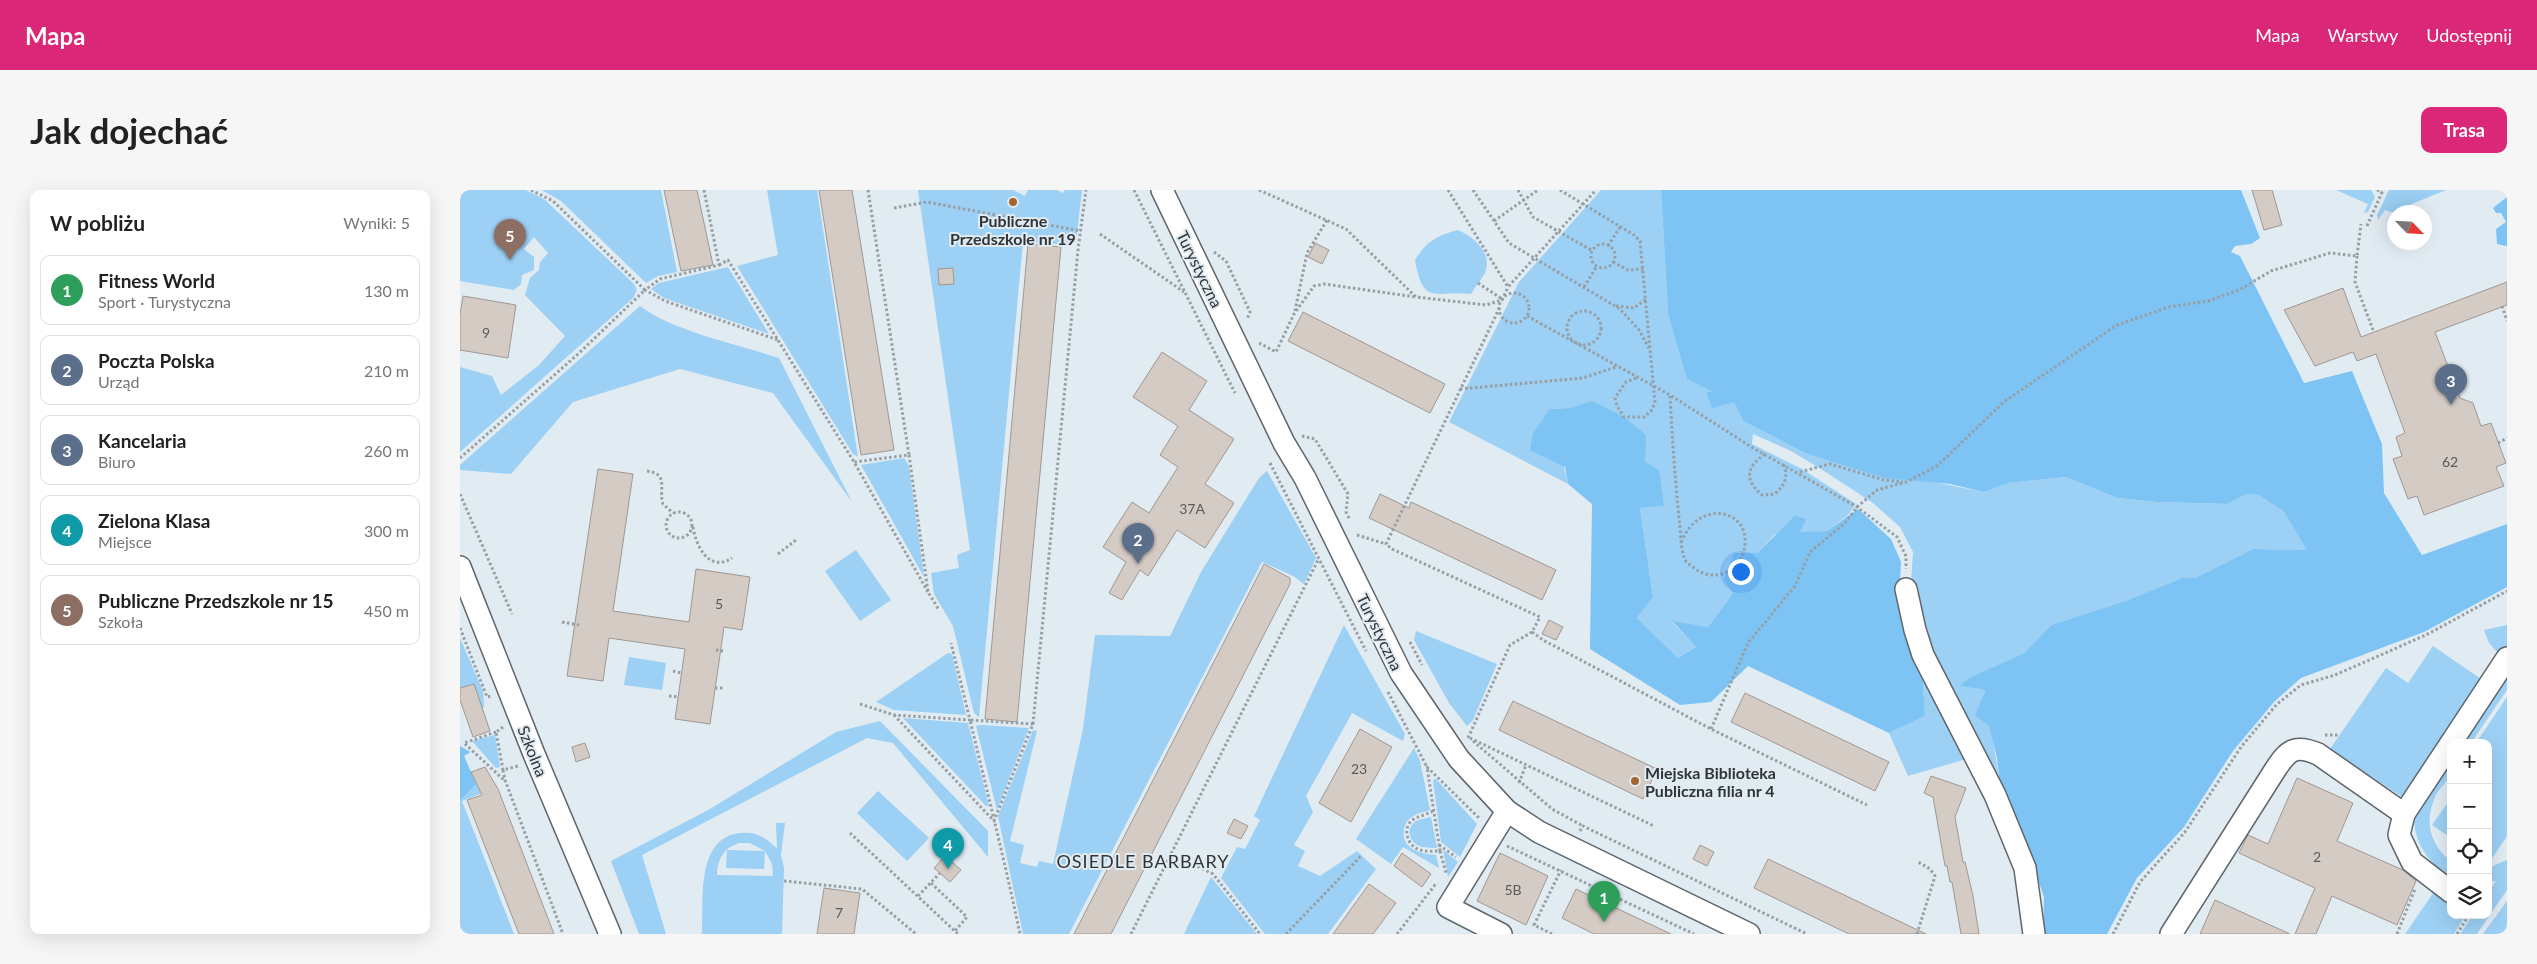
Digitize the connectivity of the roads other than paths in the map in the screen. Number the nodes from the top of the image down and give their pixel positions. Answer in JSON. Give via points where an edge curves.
{"nodes":[{"id":1,"x":1162,"y":190,"type":"edge"},
{"id":2,"x":460,"y":567,"type":"edge"},
{"id":3,"x":1906,"y":589,"type":"road end"},
{"id":4,"x":2507,"y":658,"type":"edge"},
{"id":5,"x":2454,"y":739,"type":"edge"},
{"id":6,"x":2447,"y":749,"type":"edge"},
{"id":7,"x":1507,"y":811,"type":"junction"},
{"id":8,"x":2404,"y":814,"type":"junction"},
{"id":9,"x":2447,"y":889,"type":"edge"},
{"id":10,"x":610,"y":934,"type":"edge"},
{"id":11,"x":1501,"y":934,"type":"edge"},
{"id":12,"x":1749,"y":934,"type":"edge"},
{"id":13,"x":2034,"y":934,"type":"edge"},
{"id":14,"x":2171,"y":934,"type":"edge"}],
"edges":[{"from":1,"to":7,"type":"street","name":"Turystyczna","via":[[1284,443],[1305,478],[1401,674],[1459,760]]},
{"from":2,"to":10,"type":"street","name":"Szkolna"},
{"from":3,"to":13,"type":"street","via":[[1924,655],[1995,795],[2024,868]]},
{"from":4,"to":5,"type":"street"},
{"from":6,"to":8,"type":"street"},
{"from":7,"to":11,"type":"street","via":[[1448,907]]},
{"from":7,"to":12,"type":"street","name":"Turystyczna","via":[[1539,832]]},
{"from":8,"to":9,"type":"street","via":[[2399,835],[2412,862]]},
{"from":8,"to":14,"type":"street","via":[[2318,754],[2307,749],[2288,753]]}]}
